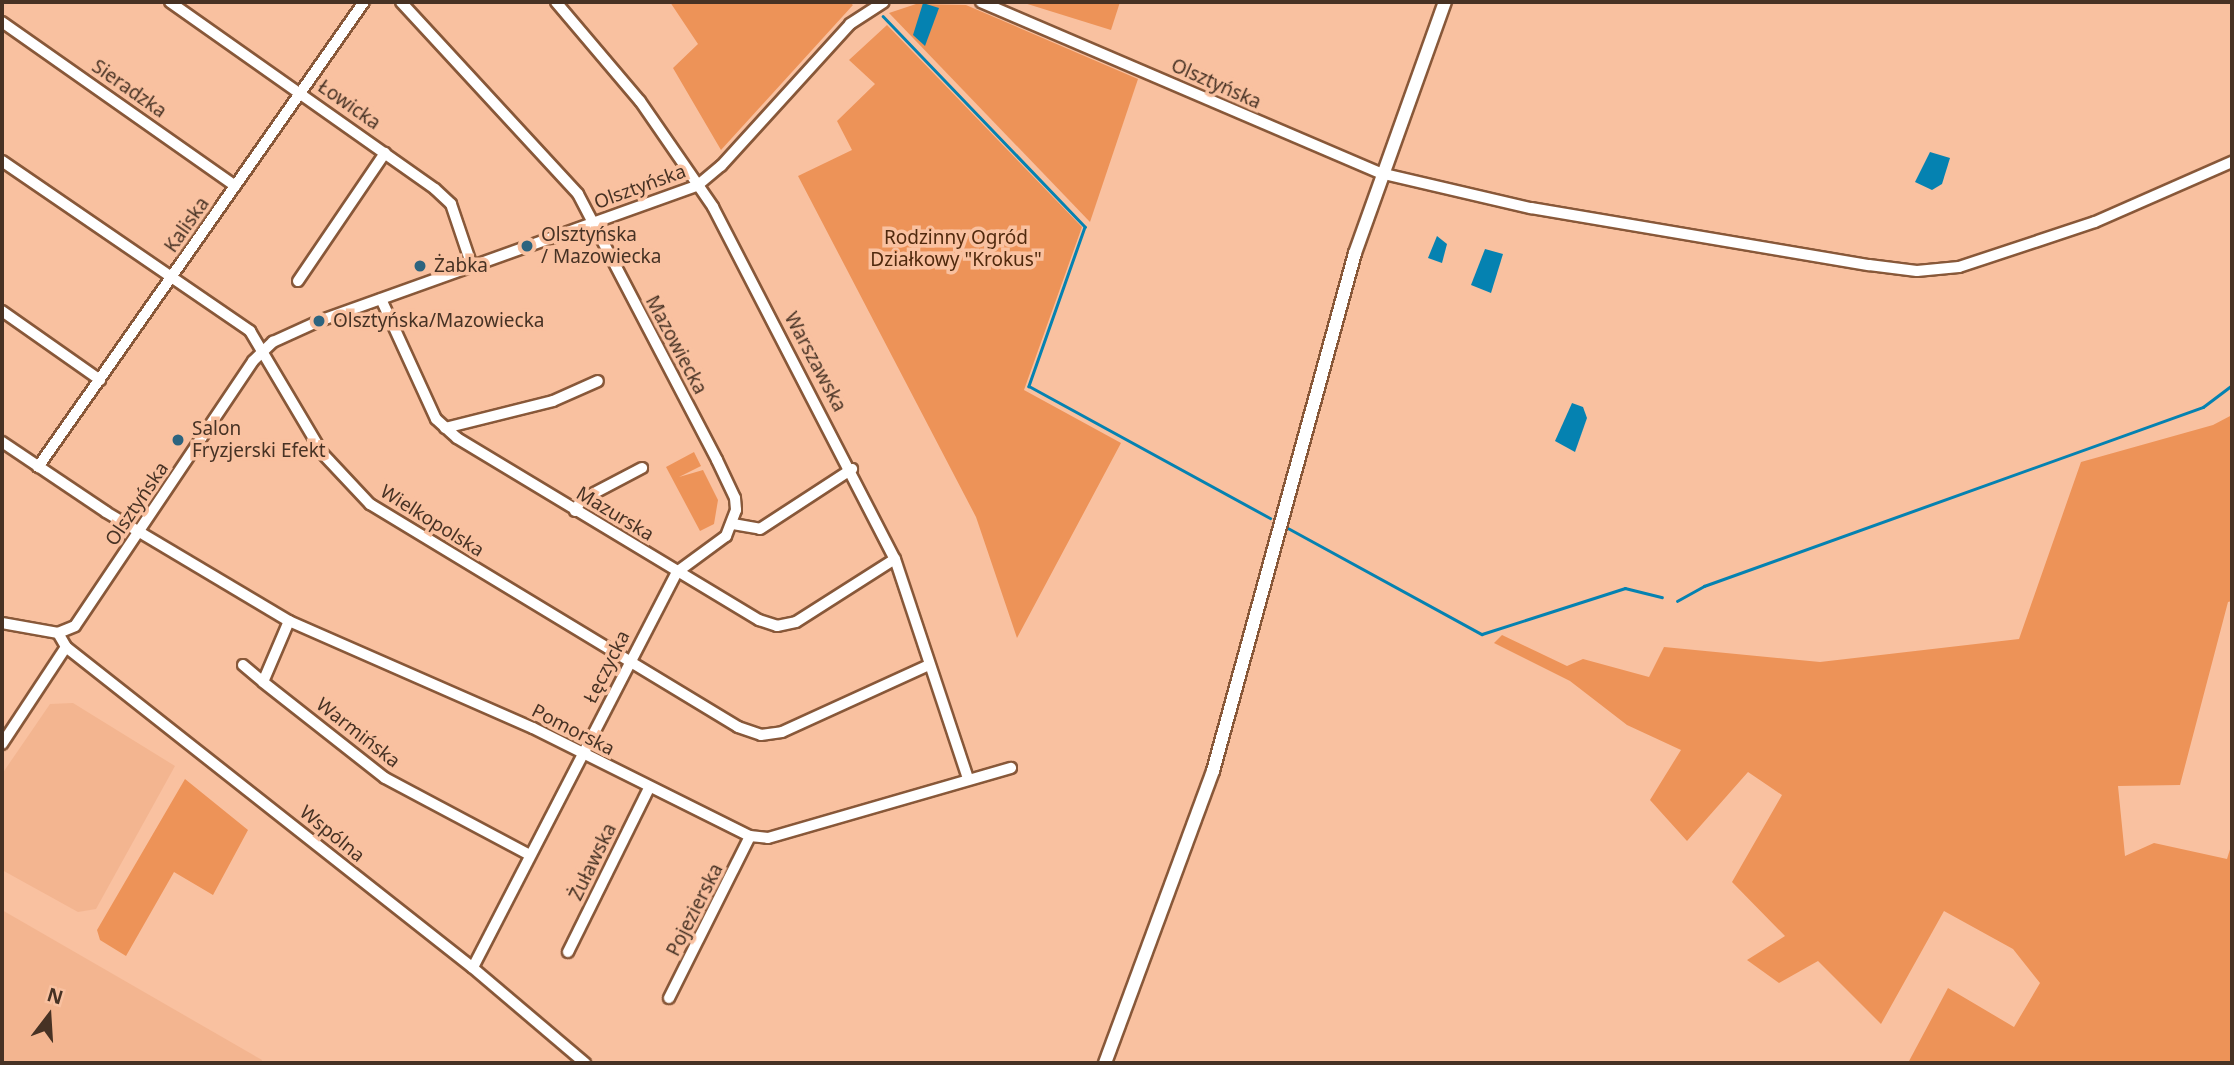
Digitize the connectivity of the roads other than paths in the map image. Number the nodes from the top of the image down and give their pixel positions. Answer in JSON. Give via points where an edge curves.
{"nodes":[{"id":1,"x":170,"y":2,"type":"edge"},
{"id":2,"x":364,"y":2,"type":"edge"},
{"id":3,"x":401,"y":2,"type":"edge"},
{"id":4,"x":556,"y":2,"type":"edge"},
{"id":5,"x":884,"y":2,"type":"edge"},
{"id":6,"x":981,"y":2,"type":"edge"},
{"id":7,"x":1445,"y":2,"type":"edge"},
{"id":8,"x":2,"y":22,"type":"edge"},
{"id":9,"x":300,"y":92,"type":"junction"},
{"id":10,"x":385,"y":153,"type":"junction"},
{"id":11,"x":2,"y":161,"type":"edge"},
{"id":12,"x":2232,"y":162,"type":"edge"},
{"id":13,"x":1380,"y":173,"type":"junction"},
{"id":14,"x":698,"y":185,"type":"junction"},
{"id":15,"x":235,"y":186,"type":"junction"},
{"id":16,"x":593,"y":223,"type":"junction"},
{"id":17,"x":472,"y":266,"type":"junction"},
{"id":18,"x":171,"y":279,"type":"junction"},
{"id":19,"x":298,"y":281,"type":"dead end"},
{"id":20,"x":381,"y":299,"type":"junction"},
{"id":21,"x":2,"y":311,"type":"edge"},
{"id":22,"x":263,"y":350,"type":"junction"},
{"id":23,"x":100,"y":380,"type":"junction"},
{"id":24,"x":598,"y":382,"type":"dead end"},
{"id":25,"x":445,"y":428,"type":"junction"},
{"id":26,"x":2,"y":442,"type":"edge"},
{"id":27,"x":38,"y":467,"type":"junction"},
{"id":28,"x":642,"y":468,"type":"dead end"},
{"id":29,"x":852,"y":469,"type":"junction"},
{"id":30,"x":575,"y":511,"type":"junction"},
{"id":31,"x":733,"y":524,"type":"junction"},
{"id":32,"x":140,"y":530,"type":"junction"},
{"id":33,"x":895,"y":559,"type":"junction"},
{"id":34,"x":677,"y":572,"type":"junction"},
{"id":35,"x":289,"y":621,"type":"junction"},
{"id":36,"x":2,"y":623,"type":"edge"},
{"id":37,"x":58,"y":633,"type":"junction"},
{"id":38,"x":66,"y":647,"type":"junction"},
{"id":39,"x":628,"y":663,"type":"junction"},
{"id":40,"x":243,"y":665,"type":"dead end"},
{"id":41,"x":929,"y":665,"type":"junction"},
{"id":42,"x":263,"y":682,"type":"junction"},
{"id":43,"x":2,"y":744,"type":"edge"},
{"id":44,"x":583,"y":754,"type":"junction"},
{"id":45,"x":1011,"y":768,"type":"dead end"},
{"id":46,"x":968,"y":779,"type":"junction"},
{"id":47,"x":649,"y":788,"type":"junction"},
{"id":48,"x":750,"y":836,"type":"junction"},
{"id":49,"x":530,"y":855,"type":"junction"},
{"id":50,"x":568,"y":952,"type":"dead end"},
{"id":51,"x":473,"y":968,"type":"junction"},
{"id":52,"x":669,"y":998,"type":"dead end"},
{"id":53,"x":585,"y":1063,"type":"edge"},
{"id":54,"x":1105,"y":1063,"type":"edge"}],
"edges":[{"from":1,"to":9,"type":"street","name":"Łowicka"},
{"from":2,"to":9,"type":"street","name":"Kaliska"},
{"from":3,"to":16,"type":"street","name":"Mazowiecka","via":[[578,194]]},
{"from":4,"to":14,"type":"street","name":"Warszawska","via":[[640,101]]},
{"from":5,"to":14,"type":"street","name":"Olsztyńska","via":[[850,24],[721,166]]},
{"from":6,"to":13,"type":"street","name":"Olsztyńska"},
{"from":7,"to":13,"type":"main road"},
{"from":8,"to":15,"type":"street","name":"Sieradzka"},
{"from":9,"to":10,"type":"street","name":"Łowicka"},
{"from":9,"to":15,"type":"street","name":"Kaliska"},
{"from":10,"to":17,"type":"street","name":"Łowicka","via":[[450,204]]},
{"from":10,"to":19,"type":"street"},
{"from":11,"to":18,"type":"street","name":"Wielkopolska"},
{"from":12,"to":13,"type":"street","name":"Olsztyńska","via":[[2095,222],[1959,267],[1917,271],[1439,190]]},
{"from":13,"to":54,"type":"main road","via":[[1213,772]]},
{"from":14,"to":16,"type":"street","name":"Olsztyńska"},
{"from":14,"to":29,"type":"street","name":"Warszawska"},
{"from":15,"to":18,"type":"street","name":"Kaliska"},
{"from":16,"to":17,"type":"street","name":"Olsztyńska"},
{"from":16,"to":31,"type":"street","name":"Mazowiecka","via":[[735,498]]},
{"from":17,"to":20,"type":"street","name":"Olsztyńska"},
{"from":18,"to":22,"type":"street","name":"Wielkopolska","via":[[250,331]]},
{"from":18,"to":23,"type":"street","name":"Kaliska"},
{"from":20,"to":22,"type":"street","name":"Olsztyńska","via":[[288,333]]},
{"from":20,"to":25,"type":"street","name":"Mazurska","via":[[436,419]]},
{"from":21,"to":23,"type":"street"},
{"from":22,"to":32,"type":"street","name":"Olsztyńska"},
{"from":22,"to":39,"type":"street","name":"Wielkopolska","via":[[323,454],[370,505]]},
{"from":23,"to":27,"type":"street","name":"Kaliska"},
{"from":24,"to":25,"type":"street","via":[[553,401]]},
{"from":25,"to":30,"type":"street","name":"Mazurska"},
{"from":26,"to":27,"type":"street","name":"Pomorska"},
{"from":27,"to":32,"type":"street","name":"Pomorska"},
{"from":28,"to":30,"type":"street","via":[[581,500]]},
{"from":29,"to":31,"type":"street","via":[[760,529]]},
{"from":29,"to":33,"type":"street","name":"Warszawska"},
{"from":30,"to":34,"type":"street","name":"Mazurska"},
{"from":31,"to":34,"type":"street","name":"Łęczycka","via":[[726,536]]},
{"from":32,"to":35,"type":"street","name":"Pomorska"},
{"from":32,"to":37,"type":"street","name":"Olsztyńska","via":[[81,619]]},
{"from":33,"to":34,"type":"street","name":"Mazurska","via":[[796,622],[777,626]]},
{"from":33,"to":41,"type":"street","name":"Warszawska"},
{"from":34,"to":39,"type":"street","name":"Łęczycka"},
{"from":35,"to":42,"type":"street"},
{"from":35,"to":44,"type":"street","name":"Pomorska"},
{"from":36,"to":37,"type":"street"},
{"from":37,"to":38,"type":"street","name":"Wspólna"},
{"from":38,"to":43,"type":"street"},
{"from":38,"to":51,"type":"street","name":"Wspólna"},
{"from":39,"to":41,"type":"street","name":"Wielkopolska","via":[[738,727],[761,735],[782,733]]},
{"from":39,"to":44,"type":"street","name":"Łęczycka"},
{"from":40,"to":42,"type":"street","name":"Warmińska"},
{"from":41,"to":46,"type":"street","name":"Warszawska"},
{"from":42,"to":49,"type":"street","name":"Warmińska","via":[[385,778]]},
{"from":44,"to":47,"type":"street","name":"Pomorska"},
{"from":44,"to":49,"type":"street","name":"Łęczycka"},
{"from":45,"to":46,"type":"street"},
{"from":46,"to":48,"type":"street","via":[[768,838]]},
{"from":47,"to":48,"type":"street","name":"Pomorska"},
{"from":47,"to":50,"type":"street","name":"Żuławska"},
{"from":48,"to":52,"type":"street","name":"Pojezierska"},
{"from":49,"to":51,"type":"street","name":"Łęczycka"},
{"from":51,"to":53,"type":"street","name":"Wspólna"}]}
